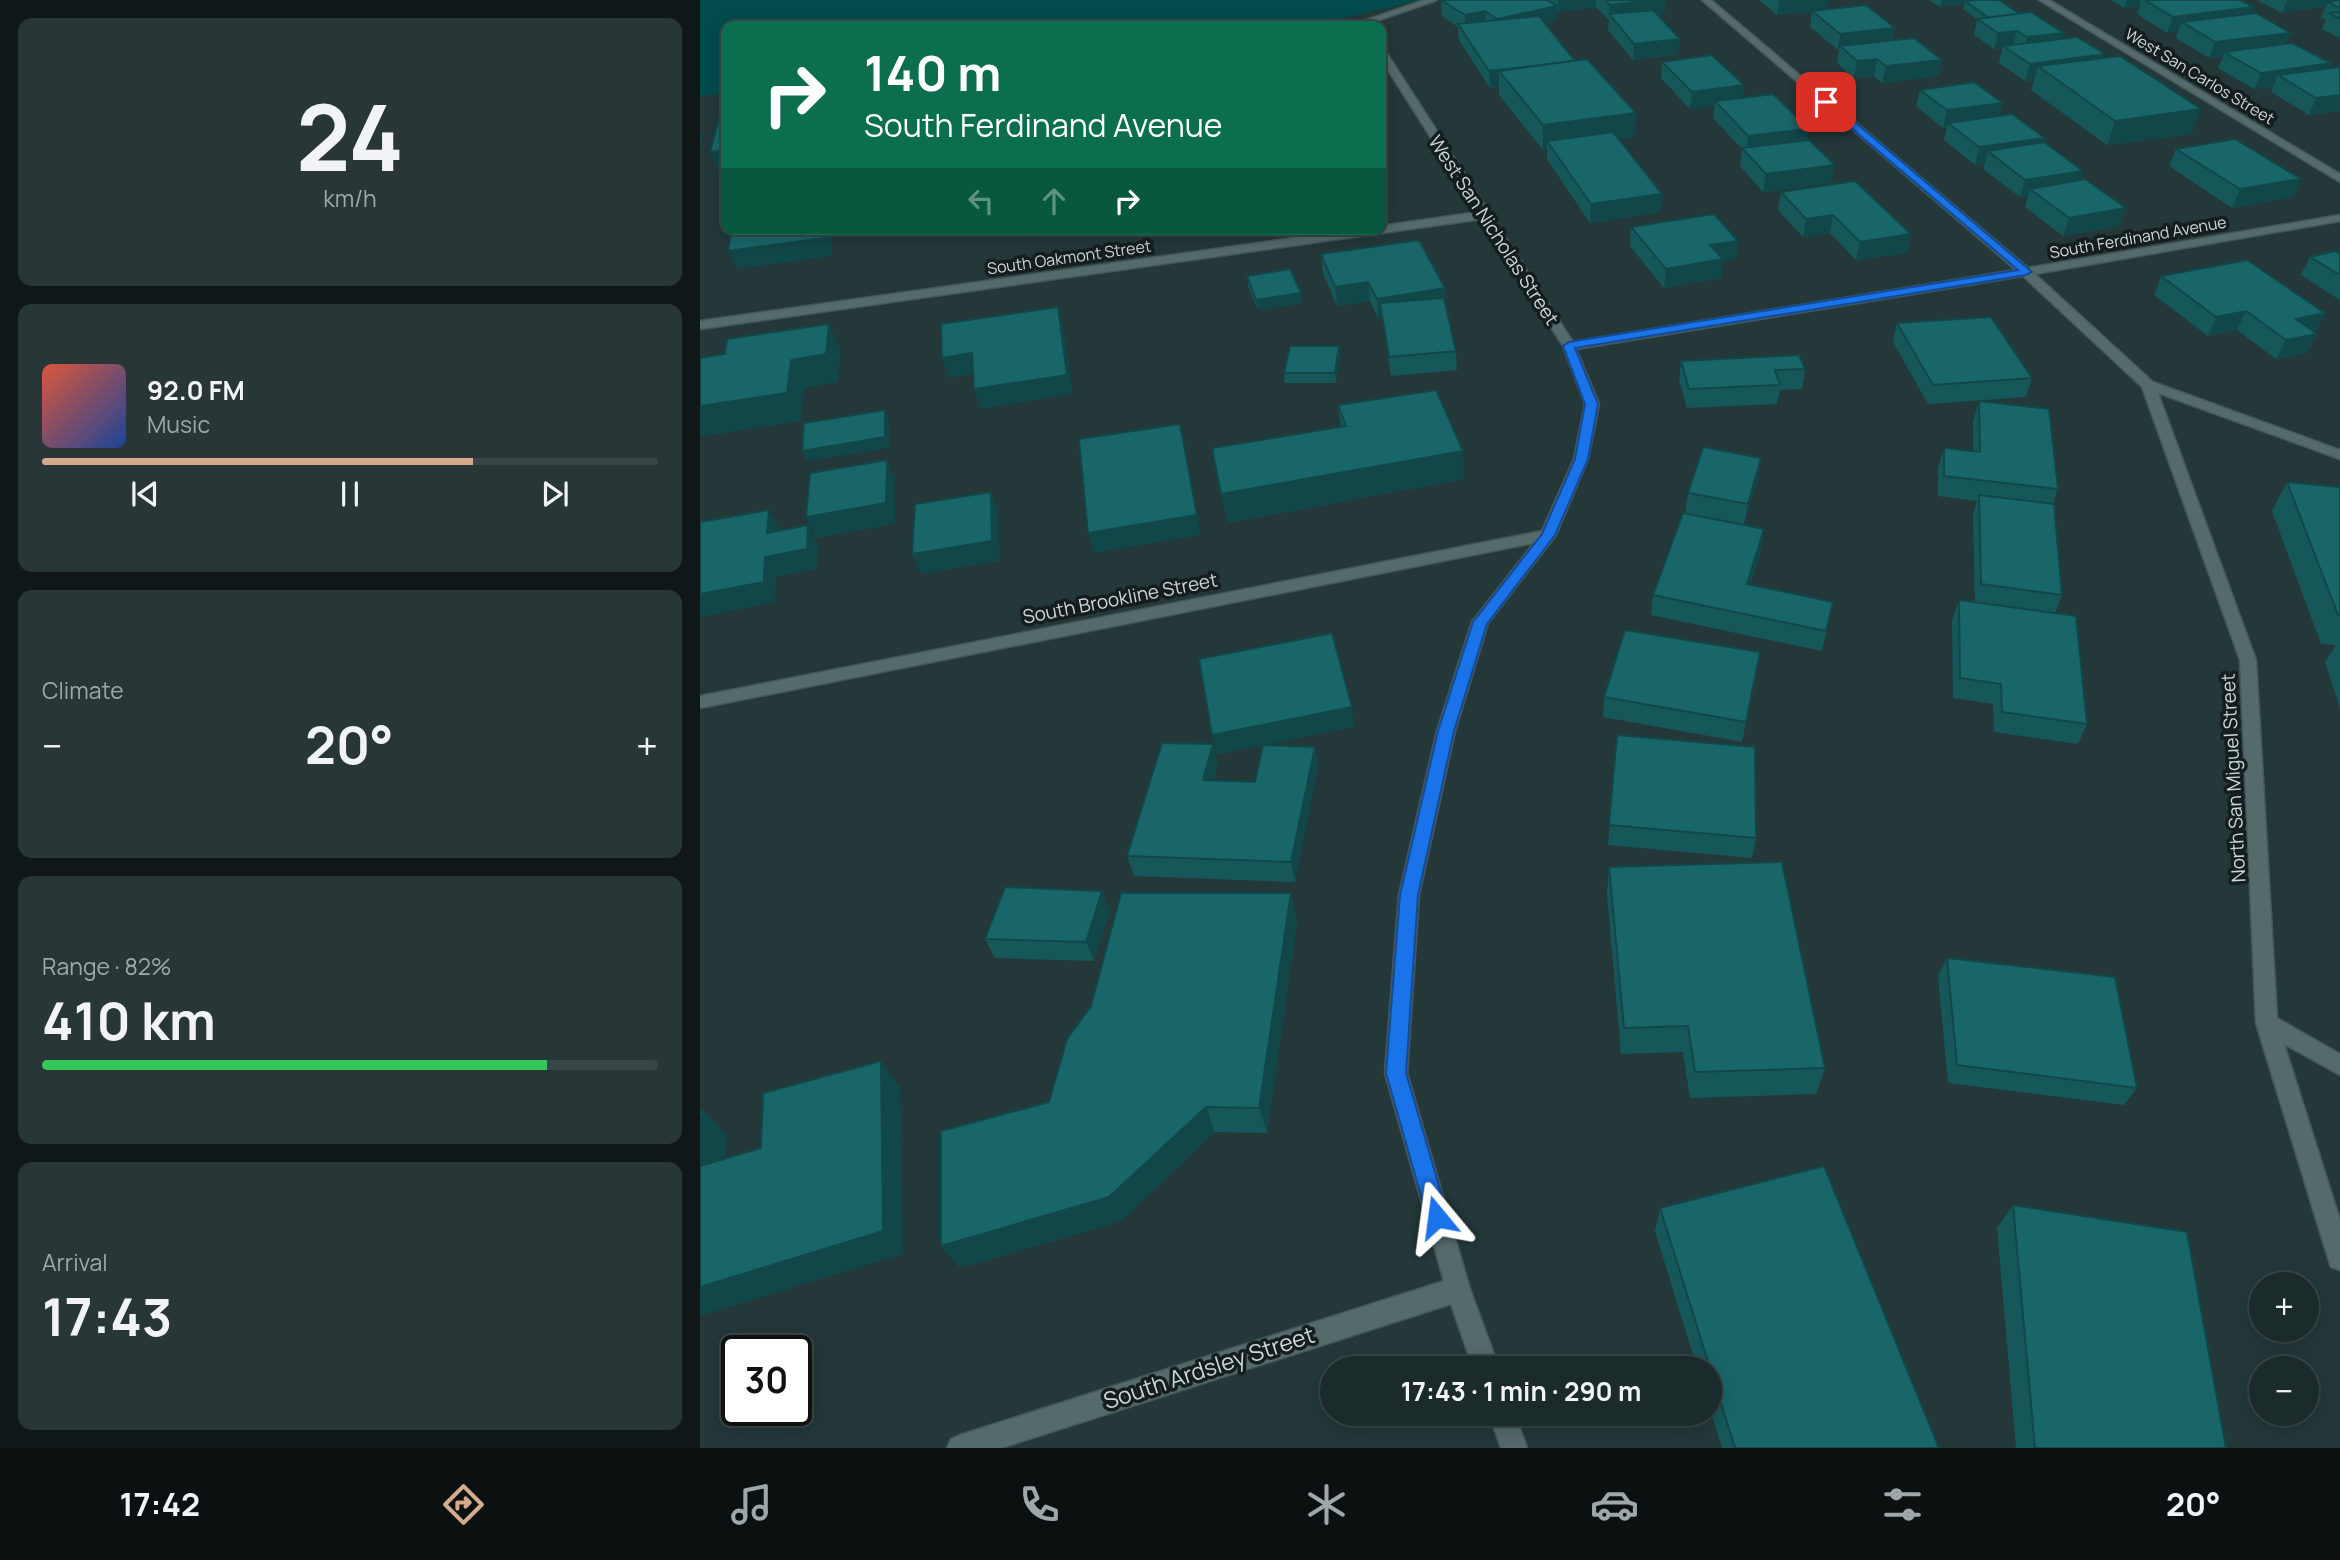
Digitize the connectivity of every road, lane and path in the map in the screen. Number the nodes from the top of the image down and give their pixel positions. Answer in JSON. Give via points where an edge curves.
{"nodes":[{"id":1,"x":1433,"y":0,"type":"edge"},
{"id":2,"x":1706,"y":0,"type":"edge"},
{"id":3,"x":2043,"y":0,"type":"edge"},
{"id":4,"x":1375,"y":21,"type":"edge"},
{"id":5,"x":1386,"y":60,"type":"edge"},
{"id":6,"x":2340,"y":179,"type":"edge"},
{"id":7,"x":1484,"y":215,"type":"junction"},
{"id":8,"x":2340,"y":218,"type":"edge"},
{"id":9,"x":1386,"y":229,"type":"edge"},
{"id":10,"x":1341,"y":235,"type":"edge"},
{"id":11,"x":2026,"y":272,"type":"junction"},
{"id":12,"x":700,"y":325,"type":"edge"},
{"id":13,"x":1569,"y":346,"type":"junction"},
{"id":14,"x":2148,"y":385,"type":"junction"},
{"id":15,"x":2340,"y":456,"type":"edge"},
{"id":16,"x":1548,"y":535,"type":"junction"},
{"id":17,"x":700,"y":702,"type":"edge"},
{"id":18,"x":2267,"y":1023,"type":"junction"},
{"id":19,"x":2340,"y":1065,"type":"edge"},
{"id":20,"x":2340,"y":1258,"type":"edge"},
{"id":21,"x":1458,"y":1289,"type":"junction"},
{"id":22,"x":1482,"y":1356,"type":"edge"},
{"id":23,"x":1506,"y":1426,"type":"edge"},
{"id":24,"x":960,"y":1448,"type":"edge"},
{"id":25,"x":1514,"y":1448,"type":"edge"}],
"edges":[{"from":1,"to":4,"type":"street"},
{"from":2,"to":11,"type":"street","name":"North San Miguel Street"},
{"from":3,"to":6,"type":"street","name":"West San Carlos Street"},
{"from":5,"to":7,"type":"street","name":"West San Nicholas Street"},
{"from":7,"to":9,"type":"street","name":"South Oakmont Street"},
{"from":7,"to":13,"type":"street","name":"West San Nicholas Street"},
{"from":8,"to":11,"type":"street","name":"South Ferdinand Avenue"},
{"from":10,"to":12,"type":"street","name":"South Oakmont Street"},
{"from":11,"to":13,"type":"street","name":"South Ferdinand Avenue"},
{"from":11,"to":14,"type":"street","name":"North San Miguel Street"},
{"from":13,"to":16,"type":"street","name":"West San Nicholas Street","via":[[1592,404],[1581,459]]},
{"from":14,"to":15,"type":"street"},
{"from":14,"to":18,"type":"street","name":"North San Miguel Street","via":[[2248,660]]},
{"from":16,"to":17,"type":"street","name":"South Brookline Street"},
{"from":16,"to":21,"type":"street","name":"West San Nicholas Street","via":[[1480,622],[1446,731],[1409,895],[1396,1073]]},
{"from":18,"to":19,"type":"street"},
{"from":18,"to":20,"type":"street","name":"North San Miguel Street"},
{"from":21,"to":22,"type":"street","name":"West San Nicholas Street"},
{"from":21,"to":24,"type":"street","name":"South Ardsley Street"},
{"from":23,"to":25,"type":"street"}]}
